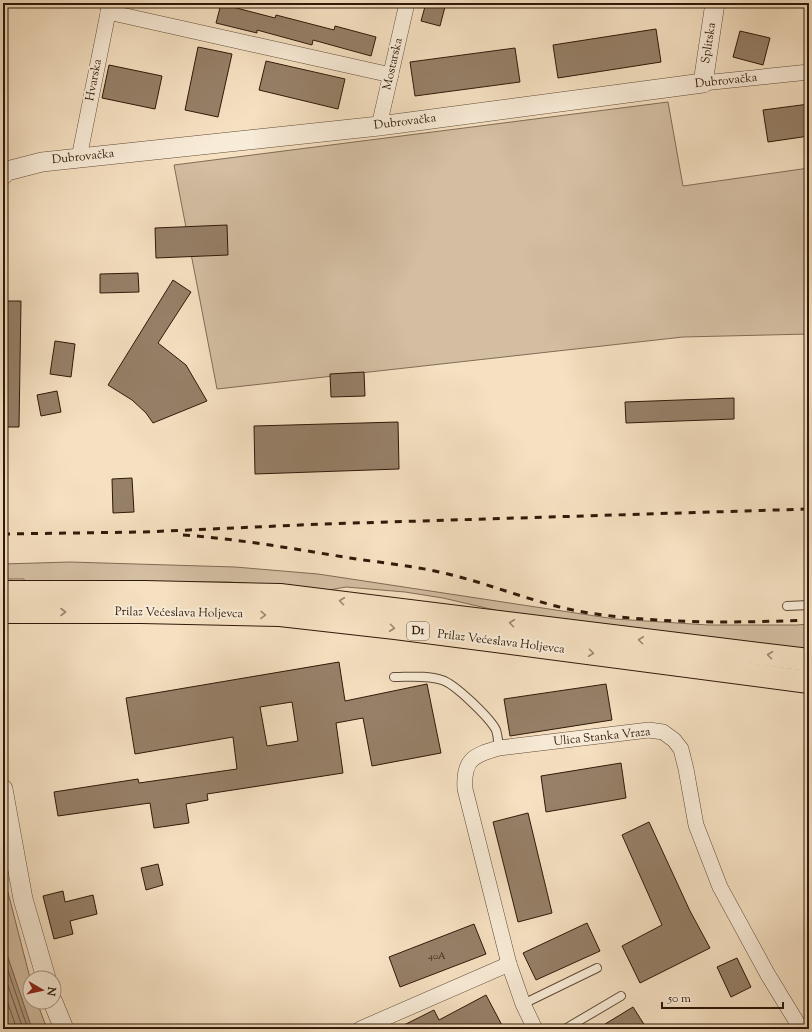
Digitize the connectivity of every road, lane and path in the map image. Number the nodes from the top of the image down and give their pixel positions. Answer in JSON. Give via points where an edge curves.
{"nodes":[{"id":1,"x":407,"y":3,"type":"edge"},
{"id":2,"x":715,"y":3,"type":"edge"},
{"id":3,"x":109,"y":7,"type":"edge"},
{"id":4,"x":809,"y":72,"type":"edge"},
{"id":5,"x":391,"y":75,"type":"junction"},
{"id":6,"x":703,"y":83,"type":"junction"},
{"id":7,"x":379,"y":126,"type":"junction"},
{"id":8,"x":79,"y":158,"type":"junction"},
{"id":9,"x":3,"y":175,"type":"edge"},
{"id":10,"x":3,"y":592,"type":"edge"},
{"id":11,"x":17,"y":605,"type":"edge"},
{"id":12,"x":809,"y":605,"type":"edge"},
{"id":13,"x":786,"y":606,"type":"dead end"},
{"id":14,"x":809,"y":660,"type":"edge"},
{"id":15,"x":394,"y":678,"type":"dead end"},
{"id":16,"x":809,"y":682,"type":"edge"},
{"id":17,"x":499,"y":748,"type":"junction"},
{"id":18,"x":3,"y":789,"type":"edge"},
{"id":19,"x":509,"y":964,"type":"junction"},
{"id":20,"x":597,"y":968,"type":"dead end"},
{"id":21,"x":44,"y":970,"type":"edge"},
{"id":22,"x":621,"y":996,"type":"dead end"},
{"id":23,"x":523,"y":1004,"type":"junction"},
{"id":24,"x":56,"y":1010,"type":"edge"},
{"id":25,"x":64,"y":1029,"type":"edge"},
{"id":26,"x":360,"y":1029,"type":"edge"},
{"id":27,"x":535,"y":1029,"type":"edge"},
{"id":28,"x":565,"y":1029,"type":"edge"},
{"id":29,"x":801,"y":1029,"type":"edge"}],
"edges":[{"from":1,"to":5,"type":"street","name":"Mostarska"},
{"from":2,"to":6,"type":"street","name":"Splitska"},
{"from":3,"to":5,"type":"street"},
{"from":3,"to":8,"type":"street","name":"Hvarska"},
{"from":4,"to":6,"type":"street","name":"Dubrovačka"},
{"from":5,"to":7,"type":"street","name":"Mostarska"},
{"from":6,"to":7,"type":"street","name":"Dubrovačka"},
{"from":7,"to":8,"type":"street","name":"Dubrovačka"},
{"from":8,"to":9,"type":"street","name":"Dubrovačka","via":[[42,162],[7,171]]},
{"from":10,"to":11,"type":"highway","number":"D1"},
{"from":14,"to":11,"type":"highway","name":"Prilaz Većeslava Holjevca","number":"D1","one_way":true,"via":[[287,596],[144,592]]},
{"from":11,"to":16,"type":"highway","name":"Prilaz Većeslava Holjevca","number":"D1","one_way":true,"via":[[141,612],[280,615]]},
{"from":12,"to":13,"type":"lane"},
{"from":15,"to":17,"type":"lane","via":[[427,676],[444,680],[490,721],[496,730]]},
{"from":17,"to":19,"type":"street","name":"Ulica Stanka Vraza","via":[[479,753],[471,759],[466,767],[465,789]]},
{"from":17,"to":29,"type":"street","name":"Ulica Stanka Vraza","via":[[649,730],[663,732],[674,740],[681,749],[696,825],[720,887]]},
{"from":18,"to":21,"type":"street","via":[[23,899]]},
{"from":19,"to":23,"type":"street","name":"Ulica Stanka Vraza"},
{"from":19,"to":26,"type":"street"},
{"from":20,"to":23,"type":"lane"},
{"from":22,"to":28,"type":"lane"},
{"from":23,"to":27,"type":"street","name":"Ulica Stanka Vraza"},
{"from":24,"to":25,"type":"street"}]}
